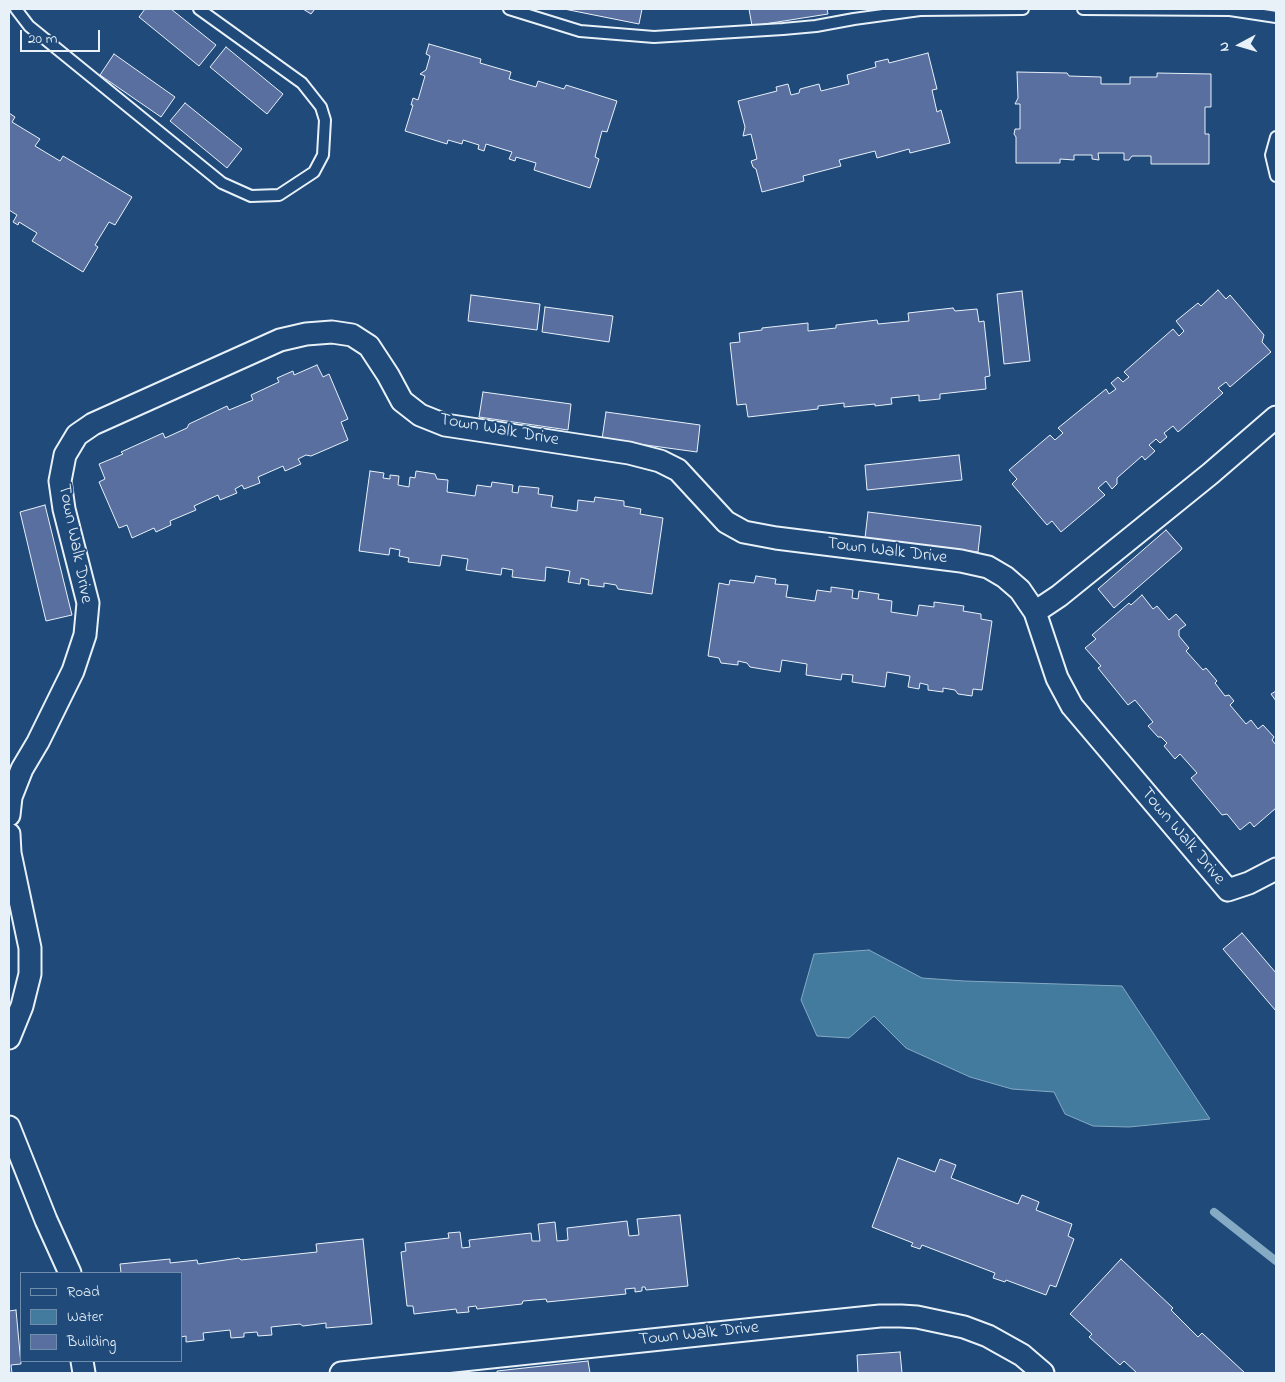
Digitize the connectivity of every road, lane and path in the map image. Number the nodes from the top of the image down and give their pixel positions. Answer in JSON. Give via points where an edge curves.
{"nodes":[{"id":1,"x":16,"y":9,"type":"edge"},
{"id":2,"x":199,"y":9,"type":"edge"},
{"id":3,"x":509,"y":9,"type":"edge"},
{"id":4,"x":1022,"y":9,"type":"edge"},
{"id":5,"x":1084,"y":9,"type":"edge"},
{"id":6,"x":1276,"y":16,"type":"edge"},
{"id":7,"x":1276,"y":137,"type":"edge"},
{"id":8,"x":1276,"y":176,"type":"edge"},
{"id":9,"x":1276,"y":417,"type":"edge"},
{"id":10,"x":1035,"y":612,"type":"junction"},
{"id":11,"x":9,"y":814,"type":"edge"},
{"id":12,"x":9,"y":834,"type":"edge"},
{"id":13,"x":1276,"y":869,"type":"edge"},
{"id":14,"x":9,"y":1038,"type":"edge"},
{"id":15,"x":9,"y":1127,"type":"edge"},
{"id":16,"x":70,"y":1272,"type":"edge"},
{"id":17,"x":341,"y":1373,"type":"edge"},
{"id":18,"x":1043,"y":1373,"type":"edge"}],
"edges":[{"from":1,"to":2,"type":"lane","via":[[29,26],[222,183],[251,196],[279,195],[314,172],[322,156],[325,120],[321,107],[302,83]]},
{"from":3,"to":4,"type":"lane","via":[[580,31],[654,37],[816,26],[920,10]]},
{"from":5,"to":6,"type":"lane","via":[[1230,10]]},
{"from":7,"to":8,"type":"lane","via":[[1271,155]]},
{"from":9,"to":10,"type":"street","via":[[1210,474]]},
{"from":10,"to":11,"type":"street","name":"Town Walk Drive","via":[[1020,590],[988,567],[744,532],[726,522],[678,470],[660,461],[629,453],[445,425],[420,415],[402,401],[369,346],[352,335],[332,332],[306,334],[280,340],[93,424],[77,435],[65,456],[60,482],[88,602],[85,635],[73,671],[22,769]]},
{"from":10,"to":13,"type":"street","name":"Town Walk Drive","via":[[1057,678],[1072,706],[1228,890]]},
{"from":12,"to":14,"type":"street","via":[[30,948],[30,974]]},
{"from":15,"to":16,"type":"street"},
{"from":17,"to":18,"type":"street","name":"Town Walk Drive","via":[[901,1316],[964,1327],[988,1336],[1022,1355]]}]}
